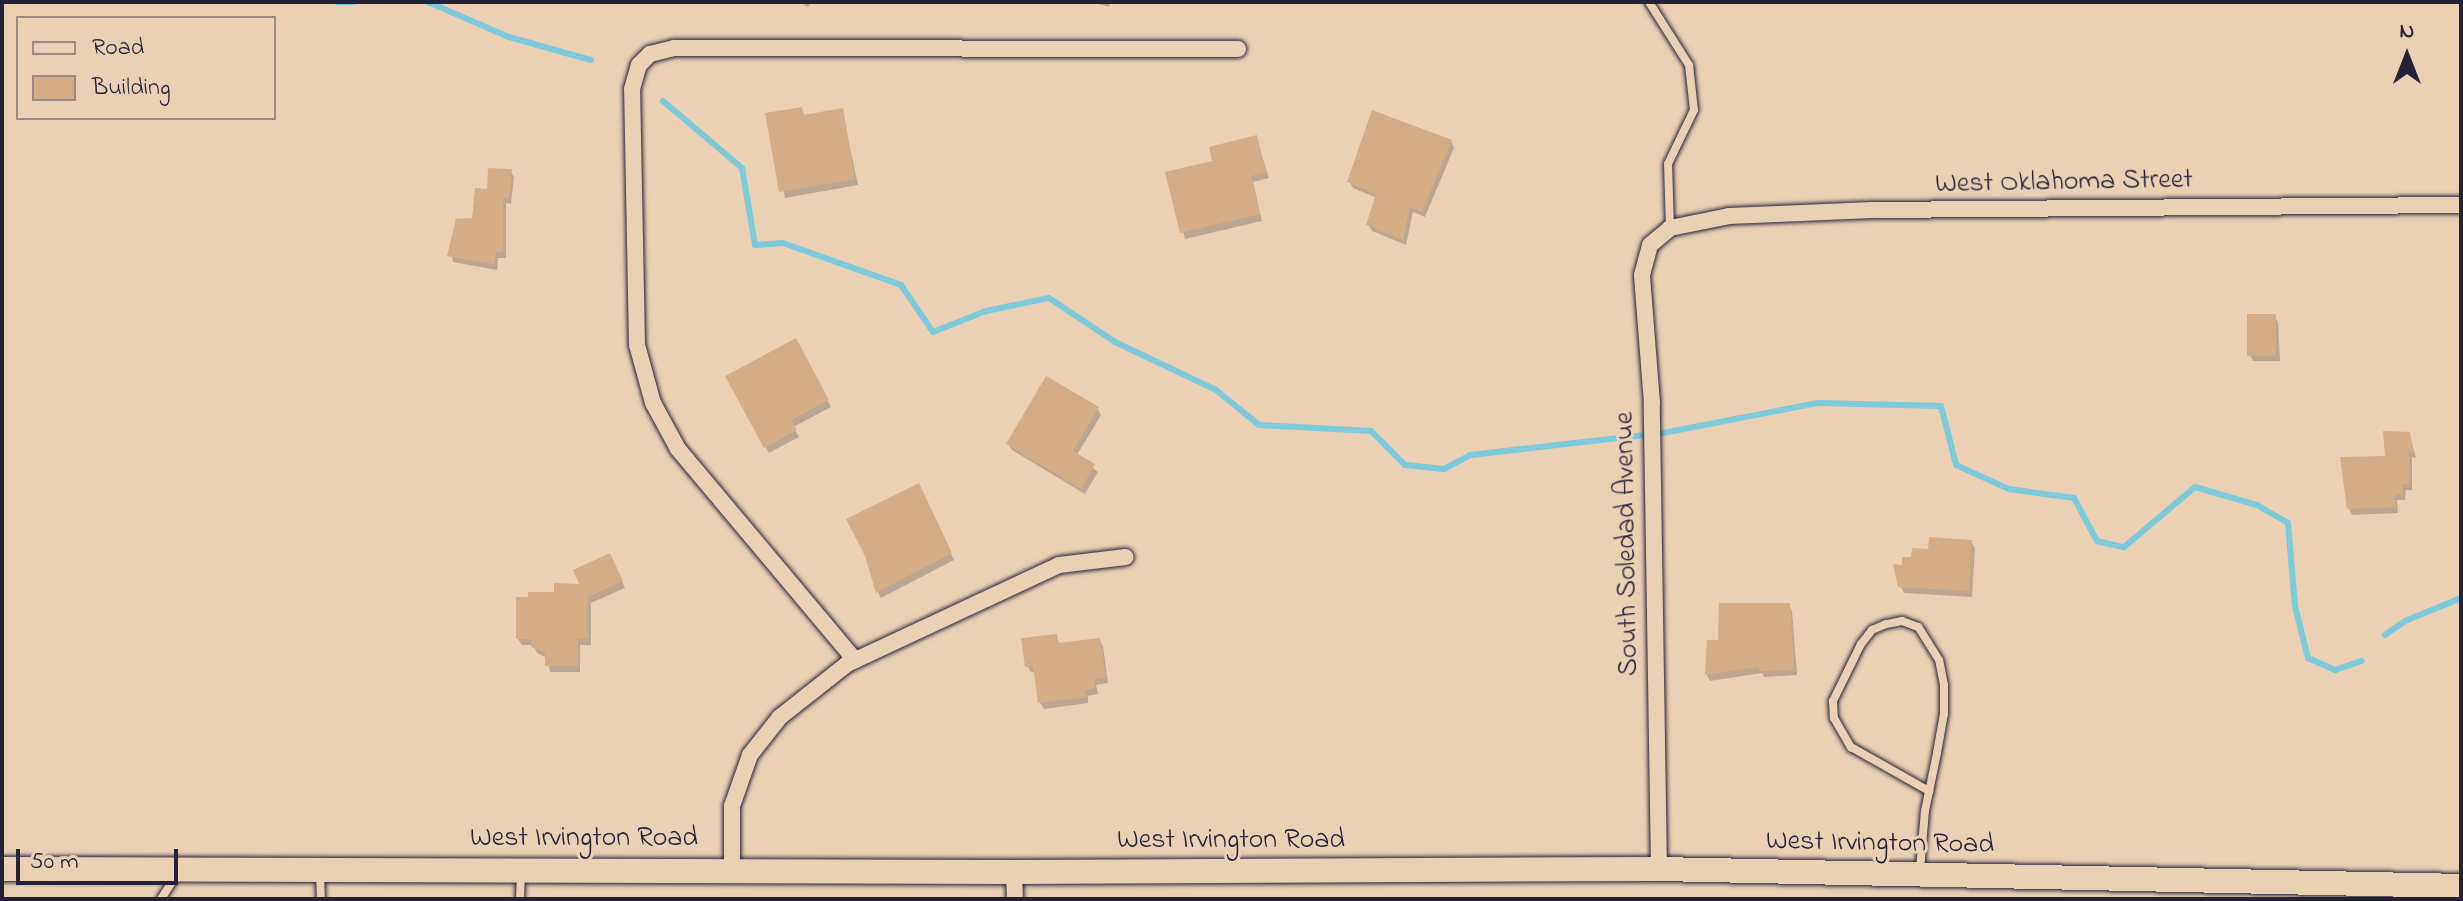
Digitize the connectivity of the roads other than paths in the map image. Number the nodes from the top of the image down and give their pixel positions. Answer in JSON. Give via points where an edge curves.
{"nodes":[{"id":1,"x":1649,"y":2,"type":"edge"},
{"id":2,"x":1238,"y":49,"type":"dead end"},
{"id":3,"x":2461,"y":205,"type":"edge"},
{"id":4,"x":1670,"y":228,"type":"junction"},
{"id":5,"x":1126,"y":557,"type":"dead end"},
{"id":6,"x":855,"y":660,"type":"junction"},
{"id":7,"x":1929,"y":791,"type":"junction"},
{"id":8,"x":2,"y":869,"type":"edge"},
{"id":9,"x":180,"y":869,"type":"junction"},
{"id":10,"x":319,"y":869,"type":"junction"},
{"id":11,"x":521,"y":869,"type":"junction"},
{"id":12,"x":1659,"y":869,"type":"junction"},
{"id":13,"x":732,"y":870,"type":"junction"},
{"id":14,"x":1014,"y":872,"type":"junction"},
{"id":15,"x":1920,"y":875,"type":"junction"},
{"id":16,"x":2461,"y":886,"type":"edge"},
{"id":17,"x":2311,"y":891,"type":"edge"},
{"id":18,"x":161,"y":899,"type":"edge"},
{"id":19,"x":321,"y":899,"type":"edge"},
{"id":20,"x":520,"y":899,"type":"edge"},
{"id":21,"x":1015,"y":899,"type":"edge"}],
"edges":[{"from":1,"to":4,"type":"lane","via":[[1689,65],[1694,110],[1668,164]]},
{"from":2,"to":6,"type":"street","via":[[674,48],[646,57],[634,76],[637,345],[653,403],[678,449]]},
{"from":3,"to":4,"type":"street","name":"West Oklahoma Street","via":[[1873,210],[1729,216]]},
{"from":4,"to":12,"type":"street","name":"South Soledad Avenue","via":[[1650,245],[1642,275],[1652,403]]},
{"from":5,"to":6,"type":"street","via":[[1059,565]]},
{"from":6,"to":13,"type":"street","via":[[780,717],[750,755],[732,806]]},
{"from":7,"to":7,"type":"lane","via":[[1944,714],[1939,660],[1918,627],[1902,621],[1886,624],[1872,630],[1861,644],[1833,701],[1834,718],[1851,747]]},
{"from":7,"to":15,"type":"lane"},
{"from":8,"to":9,"type":"main road","name":"West Irvington Road"},
{"from":9,"to":10,"type":"main road","name":"West Irvington Road"},
{"from":9,"to":18,"type":"lane"},
{"from":10,"to":11,"type":"main road","name":"West Irvington Road"},
{"from":10,"to":19,"type":"lane"},
{"from":11,"to":13,"type":"main road","name":"West Irvington Road"},
{"from":11,"to":20,"type":"lane"},
{"from":12,"to":14,"type":"main road","name":"West Irvington Road"},
{"from":12,"to":15,"type":"main road","name":"West Irvington Road"},
{"from":13,"to":14,"type":"main road","name":"West Irvington Road"},
{"from":14,"to":21,"type":"street"},
{"from":15,"to":17,"type":"main road","name":"West Irvington Road"},
{"from":16,"to":17,"type":"main road","name":"West Irvington Road"}]}
